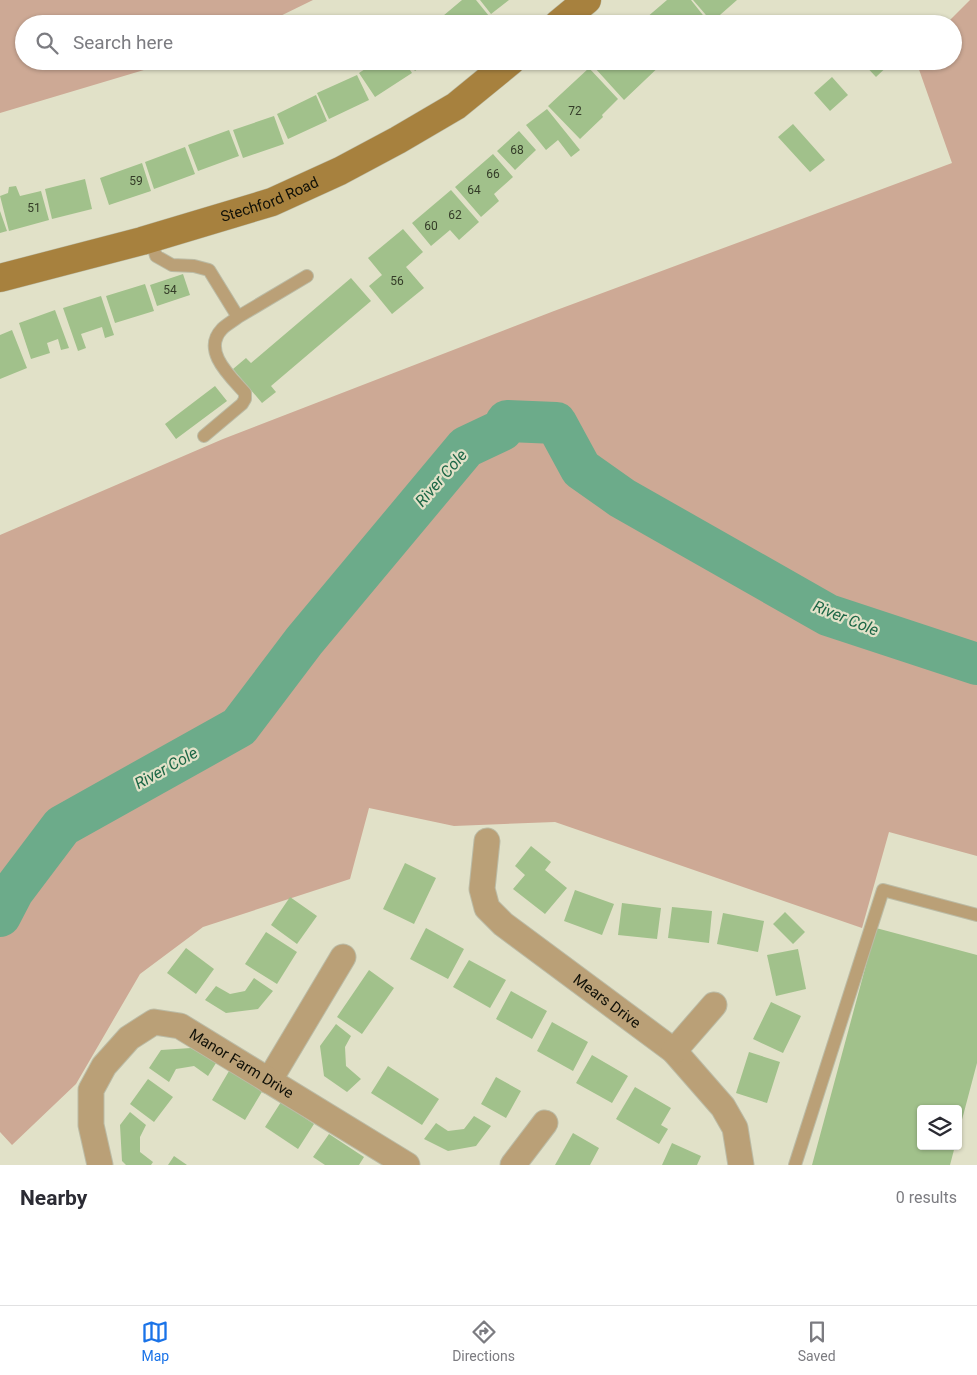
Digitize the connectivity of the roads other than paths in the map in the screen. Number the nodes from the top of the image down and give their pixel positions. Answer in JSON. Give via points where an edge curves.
{"nodes":[{"id":1,"x":582,"y":1,"type":"edge"},
{"id":2,"x":567,"y":15,"type":"edge"},
{"id":3,"x":500,"y":70,"type":"edge"},
{"id":4,"x":151,"y":238,"type":"junction"},
{"id":5,"x":307,"y":276,"type":"dead end"},
{"id":6,"x":0,"y":278,"type":"edge"},
{"id":7,"x":238,"y":317,"type":"junction"},
{"id":8,"x":204,"y":436,"type":"dead end"},
{"id":9,"x":487,"y":841,"type":"dead end"},
{"id":10,"x":977,"y":915,"type":"edge"},
{"id":11,"x":343,"y":957,"type":"dead end"},
{"id":12,"x":714,"y":1005,"type":"dead end"},
{"id":13,"x":674,"y":1051,"type":"junction"},
{"id":14,"x":269,"y":1081,"type":"junction"},
{"id":15,"x":545,"y":1124,"type":"dead end"},
{"id":16,"x":100,"y":1165,"type":"edge"},
{"id":17,"x":407,"y":1165,"type":"edge"},
{"id":18,"x":513,"y":1165,"type":"edge"},
{"id":19,"x":741,"y":1165,"type":"edge"},
{"id":20,"x":794,"y":1165,"type":"edge"}],
"edges":[{"from":1,"to":2,"type":"main road"},
{"from":3,"to":4,"type":"main road","name":"Stechford Road","via":[[456,106],[340,171],[272,202]]},
{"from":4,"to":6,"type":"main road","name":"Stechford Road"},
{"from":4,"to":7,"type":"lane","via":[[156,256],[172,265],[209,270]]},
{"from":5,"to":7,"type":"lane"},
{"from":7,"to":8,"type":"lane","via":[[221,330],[215,340],[215,349],[220,365],[245,393],[245,399]]},
{"from":9,"to":13,"type":"street","name":"Mears Drive","via":[[482,889],[487,908],[503,924]]},
{"from":10,"to":20,"type":"lane","via":[[882,890]]},
{"from":11,"to":14,"type":"street"},
{"from":12,"to":13,"type":"street"},
{"from":13,"to":19,"type":"street","name":"Mears Drive","via":[[723,1107],[735,1128]]},
{"from":14,"to":16,"type":"street","name":"Manor Farm Drive","via":[[180,1026],[154,1022],[129,1038],[104,1066],[91,1090],[91,1125]]},
{"from":14,"to":17,"type":"street","name":"Manor Farm Drive"},
{"from":15,"to":18,"type":"street"}]}
